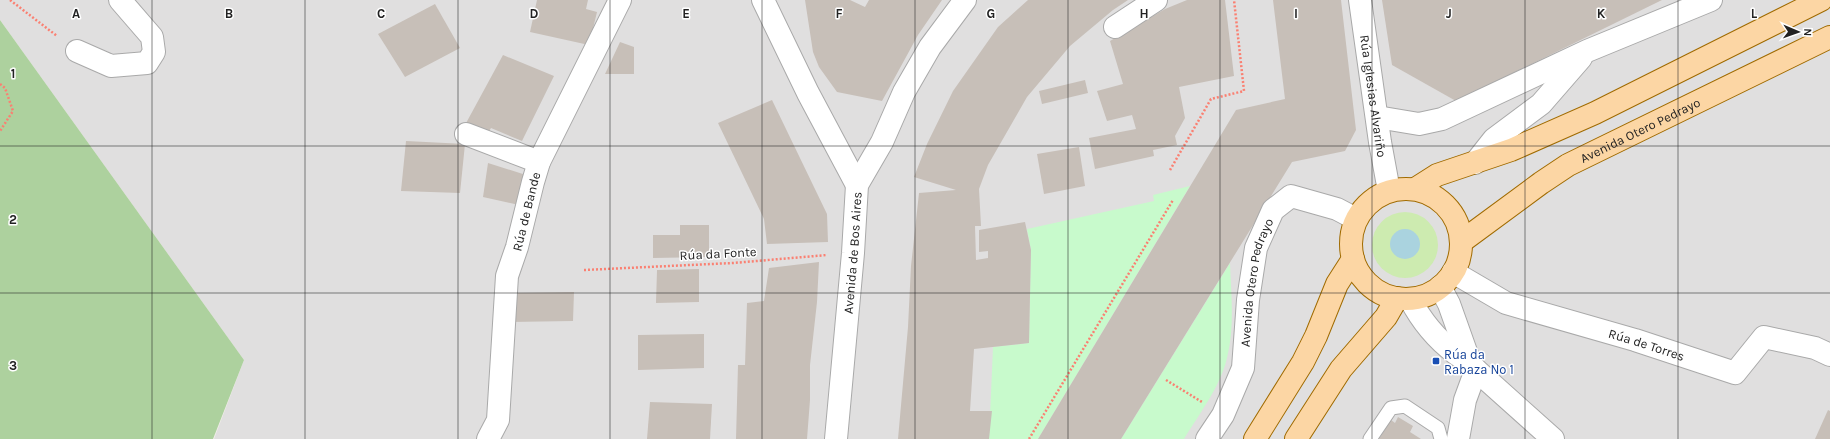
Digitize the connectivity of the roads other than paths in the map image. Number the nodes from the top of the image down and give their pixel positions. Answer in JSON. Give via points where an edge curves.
{"nodes":[{"id":1,"x":120,"y":0,"type":"edge"},
{"id":2,"x":620,"y":0,"type":"edge"},
{"id":3,"x":763,"y":0,"type":"edge"},
{"id":4,"x":965,"y":0,"type":"edge"},
{"id":5,"x":1156,"y":0,"type":"edge"},
{"id":6,"x":1360,"y":0,"type":"edge"},
{"id":7,"x":1711,"y":0,"type":"edge"},
{"id":8,"x":1821,"y":0,"type":"edge"},
{"id":9,"x":1115,"y":27,"type":"dead end"},
{"id":10,"x":1830,"y":37,"type":"edge"},
{"id":11,"x":76,"y":51,"type":"road end"},
{"id":12,"x":1587,"y":51,"type":"junction"},
{"id":13,"x":1377,"y":117,"type":"junction"},
{"id":14,"x":466,"y":134,"type":"dead end"},
{"id":15,"x":539,"y":162,"type":"junction"},
{"id":16,"x":1475,"y":163,"type":"junction"},
{"id":17,"x":857,"y":184,"type":"junction"},
{"id":18,"x":1415,"y":189,"type":"junction"},
{"id":19,"x":1389,"y":191,"type":"junction"},
{"id":20,"x":1356,"y":219,"type":"junction"},
{"id":21,"x":1461,"y":242,"type":"junction"},
{"id":22,"x":1353,"y":260,"type":"junction"},
{"id":23,"x":1446,"y":280,"type":"junction"},
{"id":24,"x":1404,"y":298,"type":"junction"},
{"id":25,"x":1830,"y":355,"type":"edge"},
{"id":26,"x":1473,"y":367,"type":"junction"},
{"id":27,"x":488,"y":439,"type":"edge"},
{"id":28,"x":836,"y":439,"type":"edge"},
{"id":29,"x":1207,"y":439,"type":"edge"},
{"id":30,"x":1255,"y":439,"type":"edge"},
{"id":31,"x":1296,"y":439,"type":"edge"},
{"id":32,"x":1370,"y":439,"type":"edge"},
{"id":33,"x":1441,"y":439,"type":"edge"},
{"id":34,"x":1458,"y":439,"type":"edge"},
{"id":35,"x":1553,"y":439,"type":"edge"}],
"edges":[{"from":1,"to":11,"type":"street","via":[[152,37],[154,52],[147,63],[111,66]]},
{"from":2,"to":15,"type":"street","name":"Rúa de Bande"},
{"from":3,"to":17,"type":"street","via":[[808,93]]},
{"from":4,"to":17,"type":"street","name":"Avenida de Bos Aires","via":[[930,47],[904,92],[882,142]]},
{"from":5,"to":9,"type":"street"},
{"from":6,"to":13,"type":"street","name":"Rúa Iglesias Alvariño"},
{"from":7,"to":12,"type":"street"},
{"from":8,"to":16,"type":"main road","via":[[1595,112],[1511,150]]},
{"from":10,"to":21,"type":"main road","name":"Avenida Otero Pedrayo","via":[[1568,165]]},
{"from":12,"to":13,"type":"street","via":[[1442,119],[1419,124]]},
{"from":12,"to":16,"type":"street","via":[[1541,104],[1494,139]]},
{"from":13,"to":19,"type":"street","name":"Rúa Iglesias Alvariño"},
{"from":14,"to":15,"type":"street"},
{"from":15,"to":27,"type":"street","name":"Rúa de Bande","via":[[507,276],[498,420]]},
{"from":16,"to":18,"type":"main road","via":[[1437,176]]},
{"from":17,"to":28,"type":"street","name":"Avenida de Bos Aires"},
{"from":18,"to":19,"type":"main road","via":[[1400,188]]},
{"from":18,"to":21,"type":"main road","via":[[1446,205],[1454,217]]},
{"from":19,"to":20,"type":"main road","via":[[1375,198]]},
{"from":20,"to":22,"type":"main road","via":[[1351,244]]},
{"from":20,"to":29,"type":"street","name":"Avenida Otero Pedrayo","via":[[1337,209],[1291,196],[1273,210],[1256,248],[1248,300],[1243,368],[1223,415]]},
{"from":21,"to":23,"type":"main road","via":[[1460,256]]},
{"from":22,"to":24,"type":"main road","via":[[1359,274],[1369,286],[1385,295]]},
{"from":22,"to":30,"type":"main road","via":[[1337,284],[1303,362]]},
{"from":23,"to":24,"type":"main road","via":[[1425,296]]},
{"from":23,"to":25,"type":"street","name":"Rúa de Torres","via":[[1506,303],[1635,340],[1735,373],[1764,337],[1815,348]]},
{"from":23,"to":26,"type":"street","via":[[1449,304]]},
{"from":24,"to":26,"type":"street","via":[[1420,319]]},
{"from":24,"to":31,"type":"main road","via":[[1341,369]]},
{"from":26,"to":34,"type":"street"},
{"from":26,"to":35,"type":"street"},
{"from":32,"to":33,"type":"lane","via":[[1391,408],[1405,406],[1438,428]]}]}
